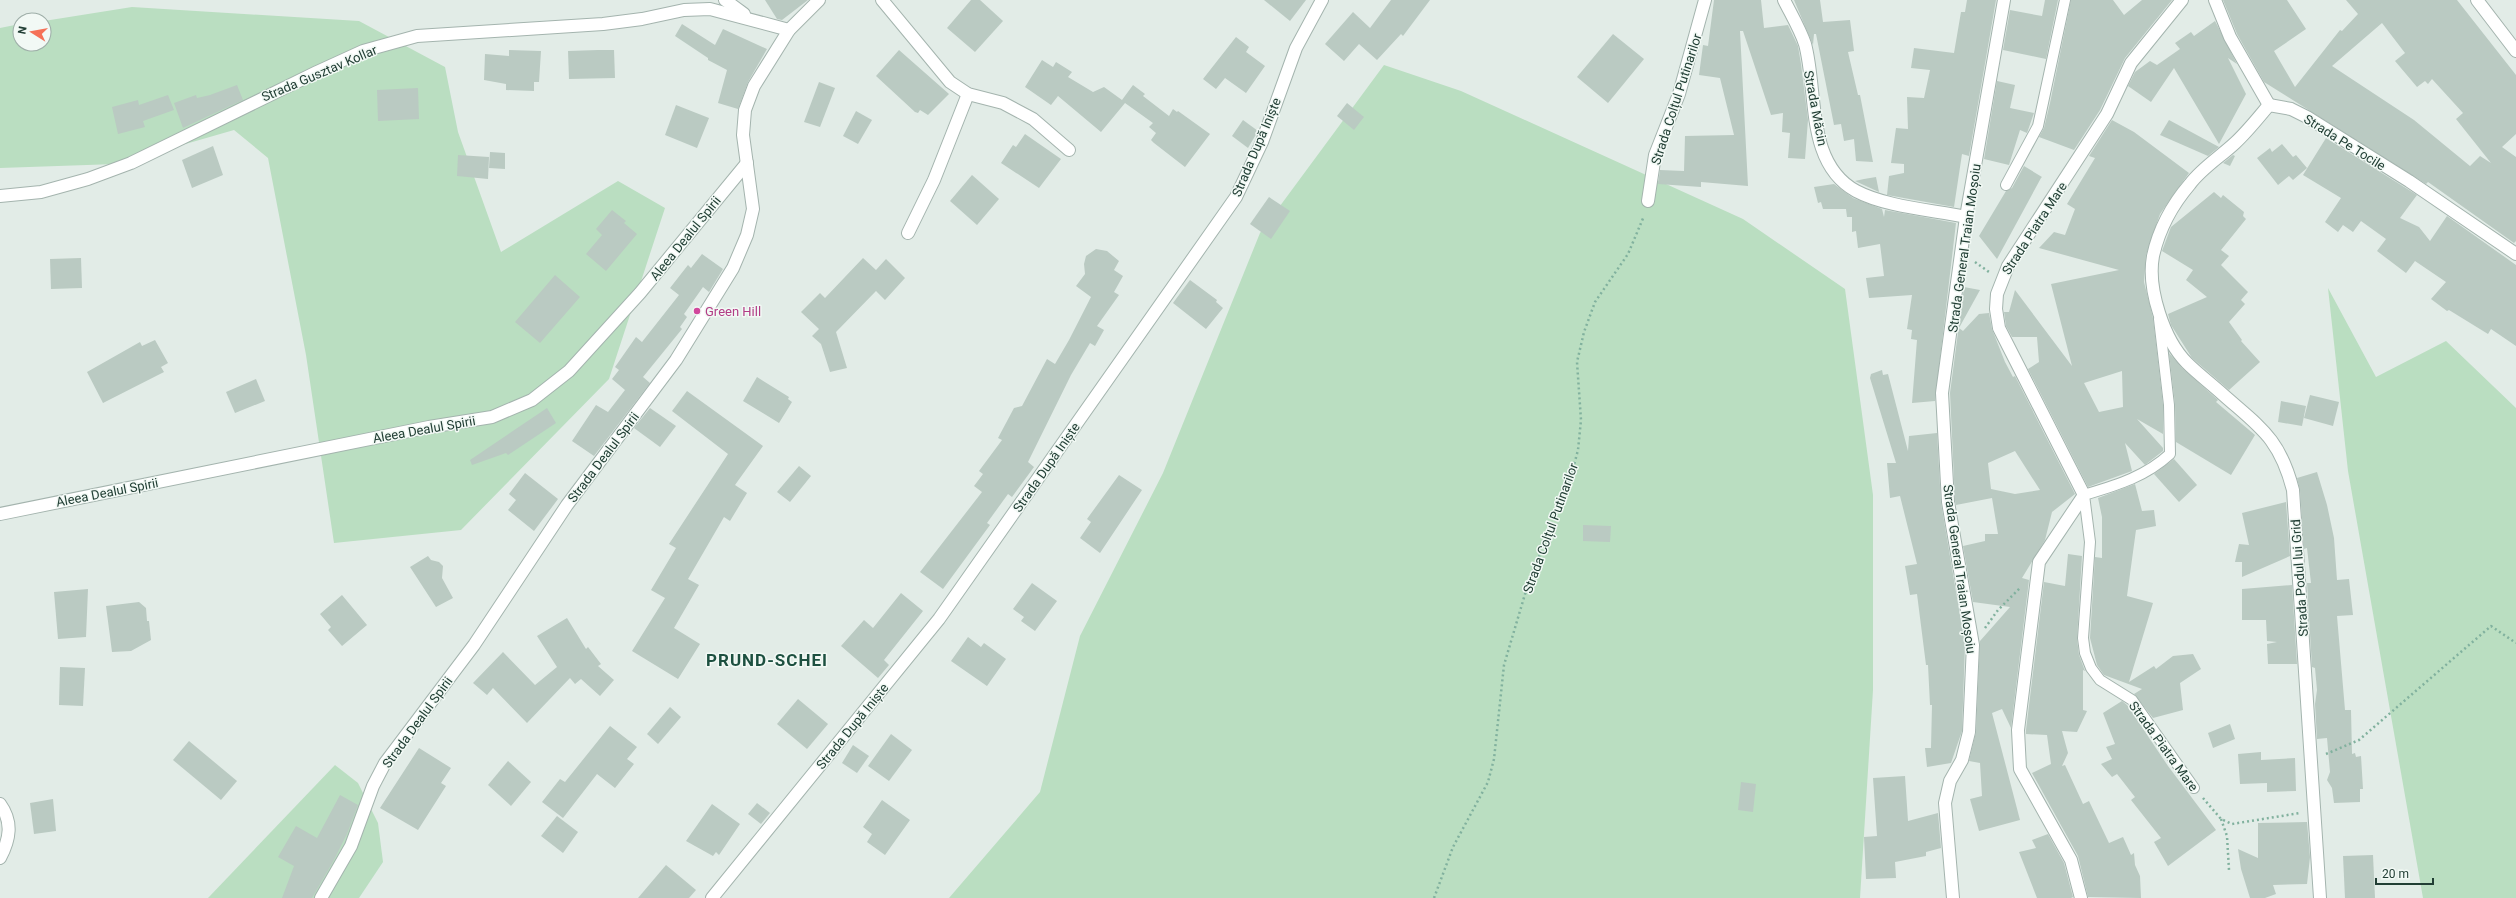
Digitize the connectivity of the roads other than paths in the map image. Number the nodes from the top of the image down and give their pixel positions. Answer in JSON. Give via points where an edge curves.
{"nodes":[{"id":1,"x":725,"y":0,"type":"edge"},
{"id":2,"x":819,"y":0,"type":"edge"},
{"id":3,"x":882,"y":0,"type":"edge"},
{"id":4,"x":1322,"y":0,"type":"edge"},
{"id":5,"x":1705,"y":0,"type":"edge"},
{"id":6,"x":1784,"y":0,"type":"edge"},
{"id":7,"x":2004,"y":0,"type":"edge"},
{"id":8,"x":2065,"y":0,"type":"edge"},
{"id":9,"x":2182,"y":0,"type":"edge"},
{"id":10,"x":2215,"y":0,"type":"edge"},
{"id":11,"x":2477,"y":0,"type":"edge"},
{"id":12,"x":750,"y":18,"type":"junction"},
{"id":13,"x":789,"y":30,"type":"junction"},
{"id":14,"x":2516,"y":51,"type":"edge"},
{"id":15,"x":968,"y":94,"type":"junction"},
{"id":16,"x":2270,"y":105,"type":"junction"},
{"id":17,"x":1069,"y":150,"type":"dead end"},
{"id":18,"x":747,"y":163,"type":"junction"},
{"id":19,"x":2006,"y":185,"type":"dead end"},
{"id":20,"x":0,"y":196,"type":"edge"},
{"id":21,"x":1648,"y":201,"type":"road end"},
{"id":22,"x":1966,"y":217,"type":"junction"},
{"id":23,"x":908,"y":233,"type":"dead end"},
{"id":24,"x":2516,"y":254,"type":"edge"},
{"id":25,"x":2158,"y":309,"type":"junction"},
{"id":26,"x":2084,"y":495,"type":"junction"},
{"id":27,"x":0,"y":514,"type":"edge"},
{"id":28,"x":2194,"y":788,"type":"road end"},
{"id":29,"x":0,"y":804,"type":"edge"},
{"id":30,"x":0,"y":858,"type":"edge"},
{"id":31,"x":322,"y":898,"type":"edge"},
{"id":32,"x":712,"y":898,"type":"edge"},
{"id":33,"x":1953,"y":898,"type":"edge"},
{"id":34,"x":2081,"y":898,"type":"edge"},
{"id":35,"x":2320,"y":898,"type":"edge"}],
"edges":[{"from":1,"to":12,"type":"street","name":"Strada Gusztav Kollar"},
{"from":2,"to":13,"type":"street","name":"Strada Dealul Spirii"},
{"from":3,"to":15,"type":"street","via":[[950,82]]},
{"from":4,"to":32,"type":"street","name":"Strada După Iniște","via":[[1296,48],[1262,142],[1236,197],[939,619]]},
{"from":5,"to":21,"type":"street","name":"Strada Colțul Putinarilor","via":[[1679,94],[1655,155]]},
{"from":6,"to":22,"type":"street","name":"Strada Măcin","via":[[1804,44],[1819,135],[1826,159],[1838,177],[1856,191],[1876,199]]},
{"from":7,"to":22,"type":"street","name":"Strada General Traian Moșoiu"},
{"from":8,"to":19,"type":"lane","via":[[2038,126]]},
{"from":9,"to":26,"type":"street","name":"Strada Piatra Mare","via":[[2131,63],[2107,114],[2001,280],[1996,309],[1999,328]]},
{"from":10,"to":16,"type":"street","via":[[2230,37]]},
{"from":11,"to":14,"type":"street"},
{"from":12,"to":13,"type":"street","name":"Strada Gusztav Kollar"},
{"from":12,"to":20,"type":"street","name":"Strada Gusztav Kollar","via":[[710,9],[684,10],[603,24],[417,36],[363,51],[131,163],[88,179],[41,192]]},
{"from":13,"to":18,"type":"street","name":"Strada Dealul Spirii","via":[[754,86],[745,110],[742,135]]},
{"from":15,"to":17,"type":"street","via":[[1003,103],[1033,119]]},
{"from":15,"to":23,"type":"street","via":[[934,180]]},
{"from":16,"to":24,"type":"street","name":"Strada Pe Tocile","via":[[2291,109],[2307,117],[2409,181]]},
{"from":16,"to":25,"type":"street","name":"Strada Podul lui Grid","via":[[2235,143],[2190,183],[2161,229],[2153,258]]},
{"from":18,"to":27,"type":"street","name":"Aleea Dealul Spirii","via":[[601,337],[570,371],[532,400],[492,417]]},
{"from":18,"to":31,"type":"street","name":"Strada Dealul Spirii","via":[[754,208],[747,235],[733,268],[676,360],[567,505],[474,645],[385,763],[373,786],[351,846]]},
{"from":22,"to":33,"type":"street","name":"Strada General Traian Moșoiu","via":[[1942,393],[1948,502],[1973,645],[1969,732],[1962,760],[1950,781],[1945,803]]},
{"from":25,"to":26,"type":"lane","name":"Strada Podul lui Grid","via":[[2169,405],[2170,454],[2145,473],[2124,484]]},
{"from":25,"to":35,"type":"street","name":"Strada Podul lui Grid","via":[[2168,337],[2186,363],[2260,426],[2275,444],[2286,464],[2293,490]]},
{"from":26,"to":28,"type":"lane","name":"Strada Piatra Mare","via":[[2090,542],[2083,638],[2085,653],[2091,668],[2100,680],[2132,700]]},
{"from":26,"to":34,"type":"street","via":[[2039,562],[2018,730],[2020,769],[2071,860]]},
{"from":29,"to":30,"type":"street","via":[[10,825],[7,844]]}]}
